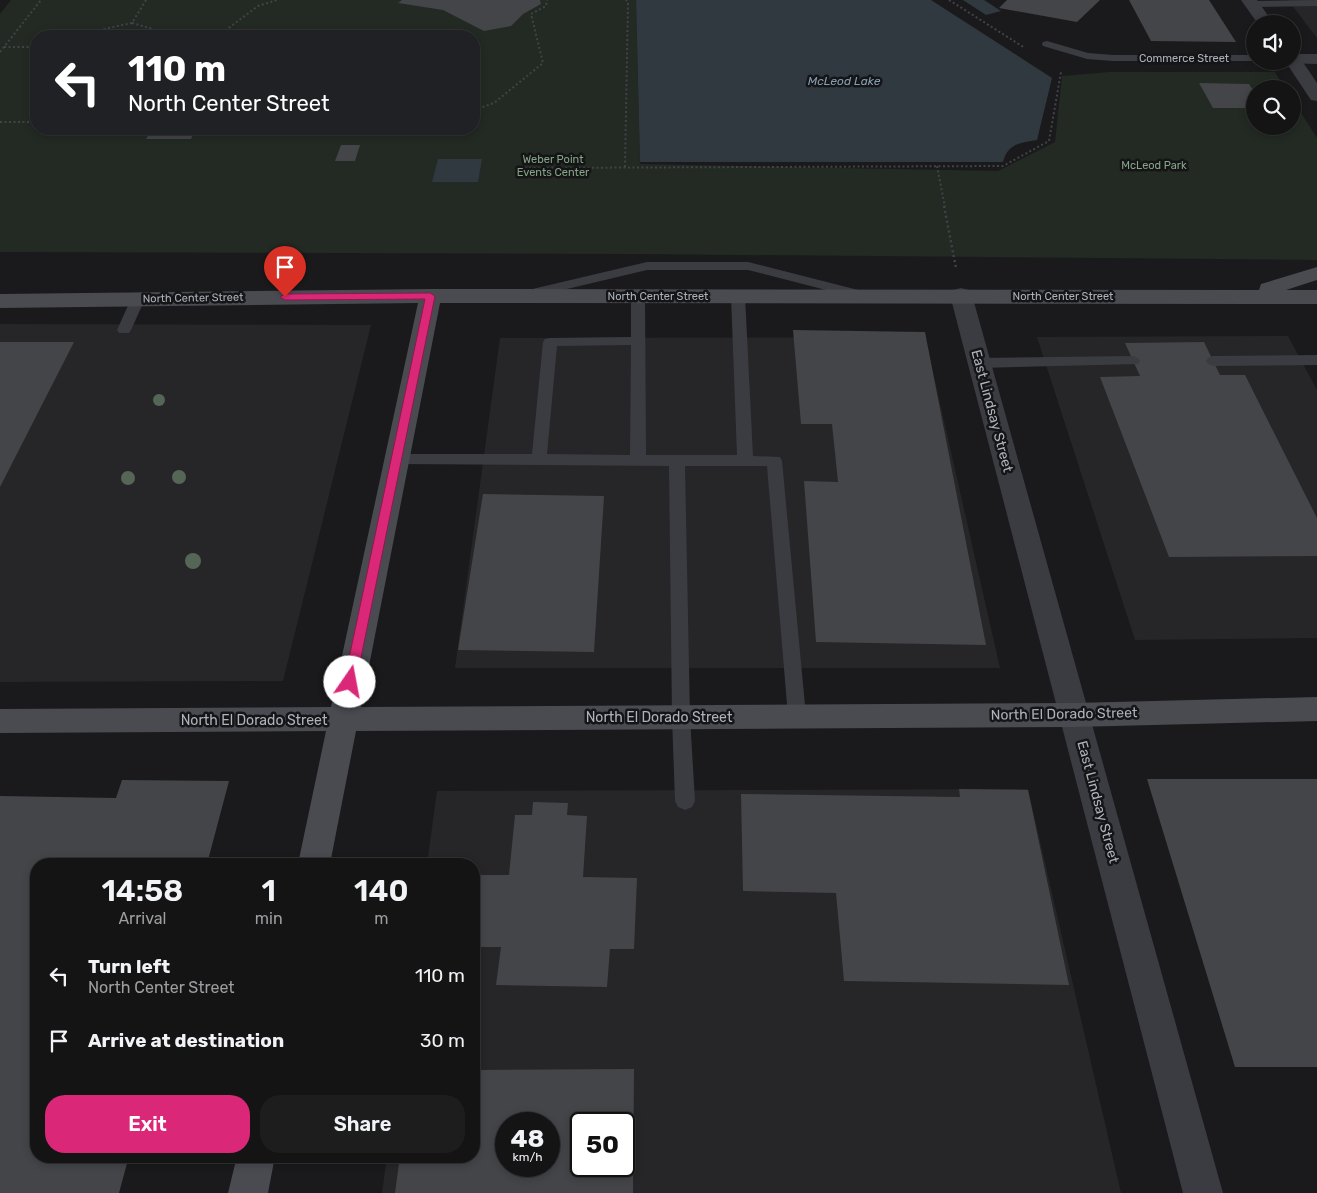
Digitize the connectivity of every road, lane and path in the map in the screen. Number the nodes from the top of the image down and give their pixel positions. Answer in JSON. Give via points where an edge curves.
{"nodes":[{"id":1,"x":41,"y":0,"type":"edge"},
{"id":2,"x":146,"y":0,"type":"edge"},
{"id":3,"x":277,"y":0,"type":"edge"},
{"id":4,"x":547,"y":0,"type":"edge"},
{"id":5,"x":626,"y":0,"type":"edge"},
{"id":6,"x":949,"y":0,"type":"edge"},
{"id":7,"x":1250,"y":2,"type":"edge"},
{"id":8,"x":1317,"y":4,"type":"edge"},
{"id":9,"x":1259,"y":15,"type":"edge"},
{"id":10,"x":132,"y":22,"type":"junction"},
{"id":11,"x":101,"y":30,"type":"edge"},
{"id":12,"x":155,"y":30,"type":"edge"},
{"id":13,"x":226,"y":30,"type":"edge"},
{"id":14,"x":1047,"y":44,"type":"dead end"},
{"id":15,"x":4,"y":46,"type":"junction"},
{"id":16,"x":30,"y":47,"type":"edge"},
{"id":17,"x":1029,"y":51,"type":"dead end"},
{"id":18,"x":0,"y":52,"type":"edge"},
{"id":19,"x":1246,"y":58,"type":"edge"},
{"id":20,"x":1301,"y":59,"type":"edge"},
{"id":21,"x":1317,"y":59,"type":"edge"},
{"id":22,"x":1299,"y":70,"type":"edge"},
{"id":23,"x":1061,"y":71,"type":"dead end"},
{"id":24,"x":1317,"y":96,"type":"edge"},
{"id":25,"x":480,"y":108,"type":"edge"},
{"id":26,"x":0,"y":122,"type":"edge"},
{"id":27,"x":30,"y":122,"type":"edge"},
{"id":28,"x":937,"y":166,"type":"junction"},
{"id":29,"x":625,"y":167,"type":"junction"},
{"id":30,"x":520,"y":168,"type":"dead end"},
{"id":31,"x":1317,"y":273,"type":"edge"},
{"id":32,"x":961,"y":295,"type":"junction"},
{"id":33,"x":430,"y":296,"type":"junction"},
{"id":34,"x":522,"y":296,"type":"junction"},
{"id":35,"x":638,"y":296,"type":"junction"},
{"id":36,"x":738,"y":296,"type":"junction"},
{"id":37,"x":864,"y":296,"type":"junction"},
{"id":38,"x":1246,"y":297,"type":"junction"},
{"id":39,"x":1317,"y":297,"type":"edge"},
{"id":40,"x":138,"y":299,"type":"junction"},
{"id":41,"x":0,"y":301,"type":"edge"},
{"id":42,"x":124,"y":330,"type":"dead end"},
{"id":43,"x":638,"y":341,"type":"junction"},
{"id":44,"x":1317,"y":360,"type":"edge"},
{"id":45,"x":1133,"y":361,"type":"dead end"},
{"id":46,"x":1213,"y":361,"type":"dead end"},
{"id":47,"x":979,"y":362,"type":"junction"},
{"id":48,"x":396,"y":459,"type":"junction"},
{"id":49,"x":539,"y":460,"type":"junction"},
{"id":50,"x":638,"y":460,"type":"junction"},
{"id":51,"x":677,"y":461,"type":"junction"},
{"id":52,"x":744,"y":461,"type":"junction"},
{"id":53,"x":1317,"y":709,"type":"edge"},
{"id":54,"x":1074,"y":715,"type":"junction"},
{"id":55,"x":797,"y":716,"type":"junction"},
{"id":56,"x":681,"y":717,"type":"junction"},
{"id":57,"x":343,"y":720,"type":"junction"},
{"id":58,"x":0,"y":721,"type":"edge"},
{"id":59,"x":685,"y":801,"type":"dead end"},
{"id":60,"x":315,"y":858,"type":"edge"},
{"id":61,"x":254,"y":1163,"type":"edge"},
{"id":62,"x":248,"y":1193,"type":"edge"},
{"id":63,"x":1203,"y":1193,"type":"edge"}],
"edges":[{"from":1,"to":15,"type":"path"},
{"from":2,"to":10,"type":"path"},
{"from":3,"to":13,"type":"path","via":[[258,6]]},
{"from":4,"to":25,"type":"path","via":[[546,6],[531,14],[543,62],[494,103]]},
{"from":5,"to":29,"type":"path"},
{"from":6,"to":17,"type":"path"},
{"from":7,"to":8,"type":"lane"},
{"from":7,"to":9,"type":"street"},
{"from":10,"to":11,"type":"path"},
{"from":10,"to":12,"type":"path"},
{"from":14,"to":19,"type":"lane","name":"Commerce Street","via":[[1068,52],[1113,58]]},
{"from":15,"to":16,"type":"path"},
{"from":15,"to":18,"type":"path"},
{"from":20,"to":21,"type":"street"},
{"from":22,"to":24,"type":"street"},
{"from":23,"to":28,"type":"path","via":[[1049,141],[1003,166]]},
{"from":26,"to":27,"type":"path"},
{"from":28,"to":29,"type":"path"},
{"from":28,"to":32,"type":"path"},
{"from":29,"to":30,"type":"path"},
{"from":31,"to":38,"type":"main road"},
{"from":32,"to":37,"type":"main road","name":"North Center Street"},
{"from":32,"to":38,"type":"main road","name":"North Center Street"},
{"from":32,"to":47,"type":"street","name":"East Lindsay Street"},
{"from":33,"to":34,"type":"main road","name":"North Center Street"},
{"from":33,"to":40,"type":"main road","name":"North Center Street"},
{"from":33,"to":48,"type":"main road"},
{"from":34,"to":35,"type":"main road","name":"North Center Street"},
{"from":34,"to":37,"type":"lane","via":[[647,266],[748,266]]},
{"from":35,"to":36,"type":"main road","name":"North Center Street"},
{"from":35,"to":43,"type":"lane"},
{"from":36,"to":37,"type":"main road","name":"North Center Street"},
{"from":36,"to":52,"type":"lane"},
{"from":38,"to":39,"type":"main road","name":"North Center Street"},
{"from":40,"to":41,"type":"main road","name":"North Center Street"},
{"from":40,"to":42,"type":"lane"},
{"from":43,"to":49,"type":"lane","via":[[550,342]]},
{"from":43,"to":50,"type":"lane"},
{"from":44,"to":46,"type":"lane"},
{"from":45,"to":47,"type":"lane"},
{"from":47,"to":54,"type":"street","name":"East Lindsay Street"},
{"from":48,"to":49,"type":"lane"},
{"from":48,"to":57,"type":"main road"},
{"from":49,"to":50,"type":"lane"},
{"from":50,"to":51,"type":"lane"},
{"from":51,"to":52,"type":"lane"},
{"from":51,"to":56,"type":"lane"},
{"from":52,"to":55,"type":"lane","via":[[774,461]]},
{"from":53,"to":54,"type":"main road","name":"North El Dorado Street"},
{"from":54,"to":55,"type":"main road","name":"North El Dorado Street"},
{"from":54,"to":63,"type":"street","name":"East Lindsay Street"},
{"from":55,"to":56,"type":"main road","name":"North El Dorado Street"},
{"from":56,"to":57,"type":"main road","name":"North El Dorado Street"},
{"from":56,"to":59,"type":"lane"},
{"from":57,"to":58,"type":"main road","name":"North El Dorado Street"},
{"from":57,"to":60,"type":"main road"},
{"from":61,"to":62,"type":"main road"}]}
